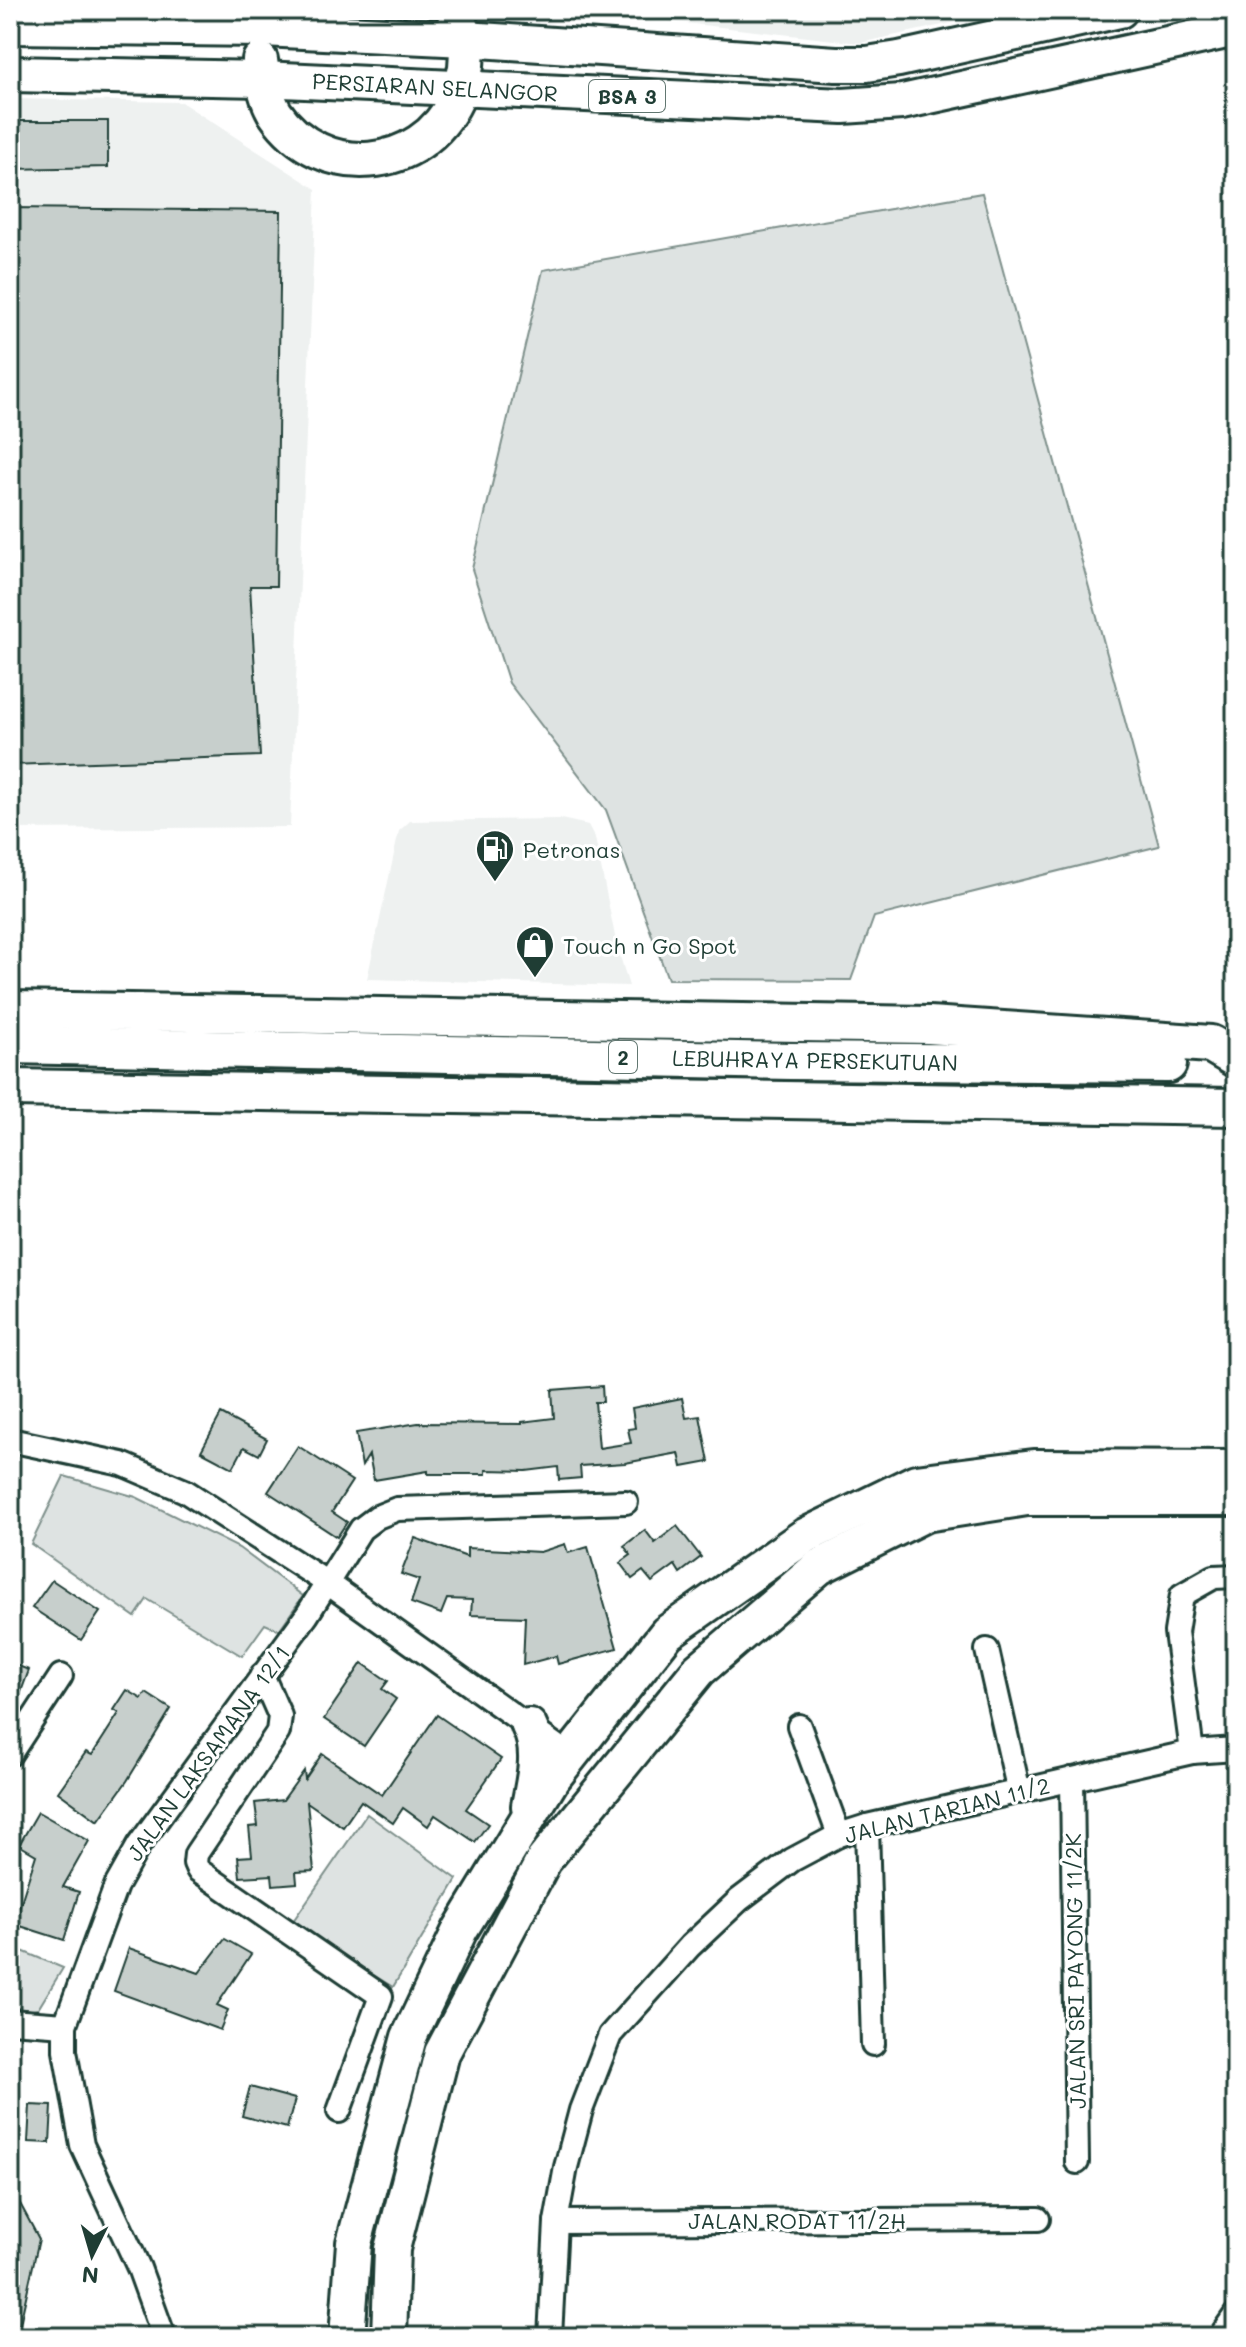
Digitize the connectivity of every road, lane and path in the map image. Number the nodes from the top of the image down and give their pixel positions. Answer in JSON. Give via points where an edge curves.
{"nodes":[{"id":1,"x":1120,"y":10,"type":"edge"},
{"id":2,"x":268,"y":20,"type":"edge"},
{"id":3,"x":459,"y":24,"type":"edge"},
{"id":4,"x":10,"y":26,"type":"edge"},
{"id":5,"x":1236,"y":29,"type":"edge"},
{"id":6,"x":10,"y":74,"type":"edge"},
{"id":7,"x":262,"y":79,"type":"junction"},
{"id":8,"x":462,"y":88,"type":"junction"},
{"id":9,"x":10,"y":1010,"type":"edge"},
{"id":10,"x":10,"y":1045,"type":"edge"},
{"id":11,"x":1236,"y":1062,"type":"edge"},
{"id":12,"x":10,"y":1088,"type":"edge"},
{"id":13,"x":1236,"y":1107,"type":"edge"},
{"id":14,"x":10,"y":1440,"type":"edge"},
{"id":15,"x":1236,"y":1468,"type":"edge"},
{"id":16,"x":1236,"y":1498,"type":"edge"},
{"id":17,"x":626,"y":1502,"type":"dead end"},
{"id":18,"x":1236,"y":1576,"type":"edge"},
{"id":19,"x":329,"y":1584,"type":"junction"},
{"id":20,"x":987,"y":1650,"type":"dead end"},
{"id":21,"x":262,"y":1675,"type":"junction"},
{"id":22,"x":61,"y":1676,"type":"dead end"},
{"id":23,"x":690,"y":1681,"type":"junction"},
{"id":24,"x":799,"y":1726,"type":"dead end"},
{"id":25,"x":559,"y":1738,"type":"junction"},
{"id":26,"x":1236,"y":1749,"type":"edge"},
{"id":27,"x":1192,"y":1752,"type":"junction"},
{"id":28,"x":10,"y":1754,"type":"edge"},
{"id":29,"x":1072,"y":1779,"type":"junction"},
{"id":30,"x":1019,"y":1792,"type":"junction"},
{"id":31,"x":526,"y":1822,"type":"junction"},
{"id":32,"x":867,"y":1826,"type":"junction"},
{"id":33,"x":839,"y":1835,"type":"junction"},
{"id":34,"x":544,"y":1860,"type":"junction"},
{"id":35,"x":10,"y":2021,"type":"edge"},
{"id":36,"x":65,"y":2025,"type":"junction"},
{"id":37,"x":873,"y":2044,"type":"dead end"},
{"id":38,"x":339,"y":2111,"type":"dead end"},
{"id":39,"x":1077,"y":2162,"type":"dead end"},
{"id":40,"x":1038,"y":2219,"type":"dead end"},
{"id":41,"x":556,"y":2222,"type":"junction"},
{"id":42,"x":1236,"y":2314,"type":"edge"},
{"id":43,"x":164,"y":2337,"type":"edge"},
{"id":44,"x":347,"y":2337,"type":"edge"},
{"id":45,"x":389,"y":2337,"type":"edge"},
{"id":46,"x":550,"y":2337,"type":"edge"},
{"id":47,"x":1220,"y":2337,"type":"edge"}],
"edges":[{"from":1,"to":3,"type":"main road","number":"BSA 3","via":[[867,64]]},
{"from":2,"to":3,"type":"main road","number":"BSA 3"},
{"from":2,"to":4,"type":"main road","number":"BSA 3"},
{"from":2,"to":7,"type":"main road","via":[[259,54]]},
{"from":3,"to":8,"type":"main road","via":[[466,64]]},
{"from":5,"to":8,"type":"main road","name":"PERSIARAN SELANGOR","number":"BSA 3","via":[[902,102],[843,106]]},
{"from":6,"to":7,"type":"main road","name":"PERSIARAN SELANGOR","number":"BSA 3"},
{"from":7,"to":8,"type":"main road","name":"PERSIARAN SELANGOR","number":"BSA 3"},
{"from":7,"to":8,"type":"main road","via":[[274,111],[298,138],[329,155],[364,161],[396,156],[425,141],[448,118]]},
{"from":9,"to":11,"type":"highway","via":[[929,1025],[1211,1044]]},
{"from":10,"to":11,"type":"highway","name":"LEBUHRAYA PERSEKUTUAN","number":"2","via":[[791,1061]]},
{"from":12,"to":13,"type":"highway","name":"LEBUHRAYA PERSEKUTUAN","number":"2"},
{"from":14,"to":19,"type":"street","via":[[155,1476]]},
{"from":15,"to":25,"type":"main road","via":[[1034,1467],[916,1482],[805,1536],[667,1633]]},
{"from":16,"to":23,"type":"main road","via":[[1027,1498],[925,1514],[819,1567]]},
{"from":17,"to":19,"type":"street","name":"JALAN LAKSAMANA 12/1","via":[[397,1509],[361,1529]]},
{"from":18,"to":27,"type":"street","via":[[1214,1577],[1182,1595],[1176,1632]]},
{"from":19,"to":21,"type":"street","name":"JALAN LAKSAMANA 12/1"},
{"from":19,"to":25,"type":"street"},
{"from":20,"to":30,"type":"street"},
{"from":21,"to":36,"type":"street","name":"JALAN LAKSAMANA 12/1","via":[[139,1845],[116,1886]]},
{"from":21,"to":38,"type":"street","via":[[280,1716],[278,1732],[195,1863],[238,1899],[381,1996]]},
{"from":22,"to":28,"type":"street"},
{"from":23,"to":25,"type":"main road","via":[[600,1746]]},
{"from":23,"to":34,"type":"main road"},
{"from":24,"to":33,"type":"street"},
{"from":25,"to":31,"type":"main road","via":[[552,1779]]},
{"from":25,"to":31,"type":"main road","via":[[535,1739]]},
{"from":25,"to":34,"type":"main road","via":[[578,1771],[575,1793]]},
{"from":26,"to":27,"type":"street","name":"JALAN TARIAN 11/2"},
{"from":27,"to":29,"type":"street","name":"JALAN TARIAN 11/2"},
{"from":29,"to":30,"type":"street","name":"JALAN TARIAN 11/2"},
{"from":29,"to":39,"type":"street","name":"JALAN SRI PAYONG 11/2K"},
{"from":30,"to":32,"type":"street","name":"JALAN TARIAN 11/2"},
{"from":31,"to":44,"type":"main road","via":[[460,1930],[409,2037],[354,2243]]},
{"from":32,"to":33,"type":"street","name":"JALAN TARIAN 11/2"},
{"from":32,"to":37,"type":"street"},
{"from":33,"to":41,"type":"street","name":"JALAN TARIAN 11/2","via":[[792,1860],[739,1900],[610,2035],[581,2110]]},
{"from":34,"to":45,"type":"main road","via":[[442,2053],[392,2249]]},
{"from":35,"to":36,"type":"street"},
{"from":36,"to":43,"type":"street","name":"JALAN LAKSAMANA 12/1","via":[[82,2145],[139,2268]]},
{"from":40,"to":41,"type":"street","name":"JALAN RODAT 11/2H"},
{"from":41,"to":46,"type":"street","name":"JALAN TARIAN 11/2"},
{"from":42,"to":47,"type":"street"}]}
